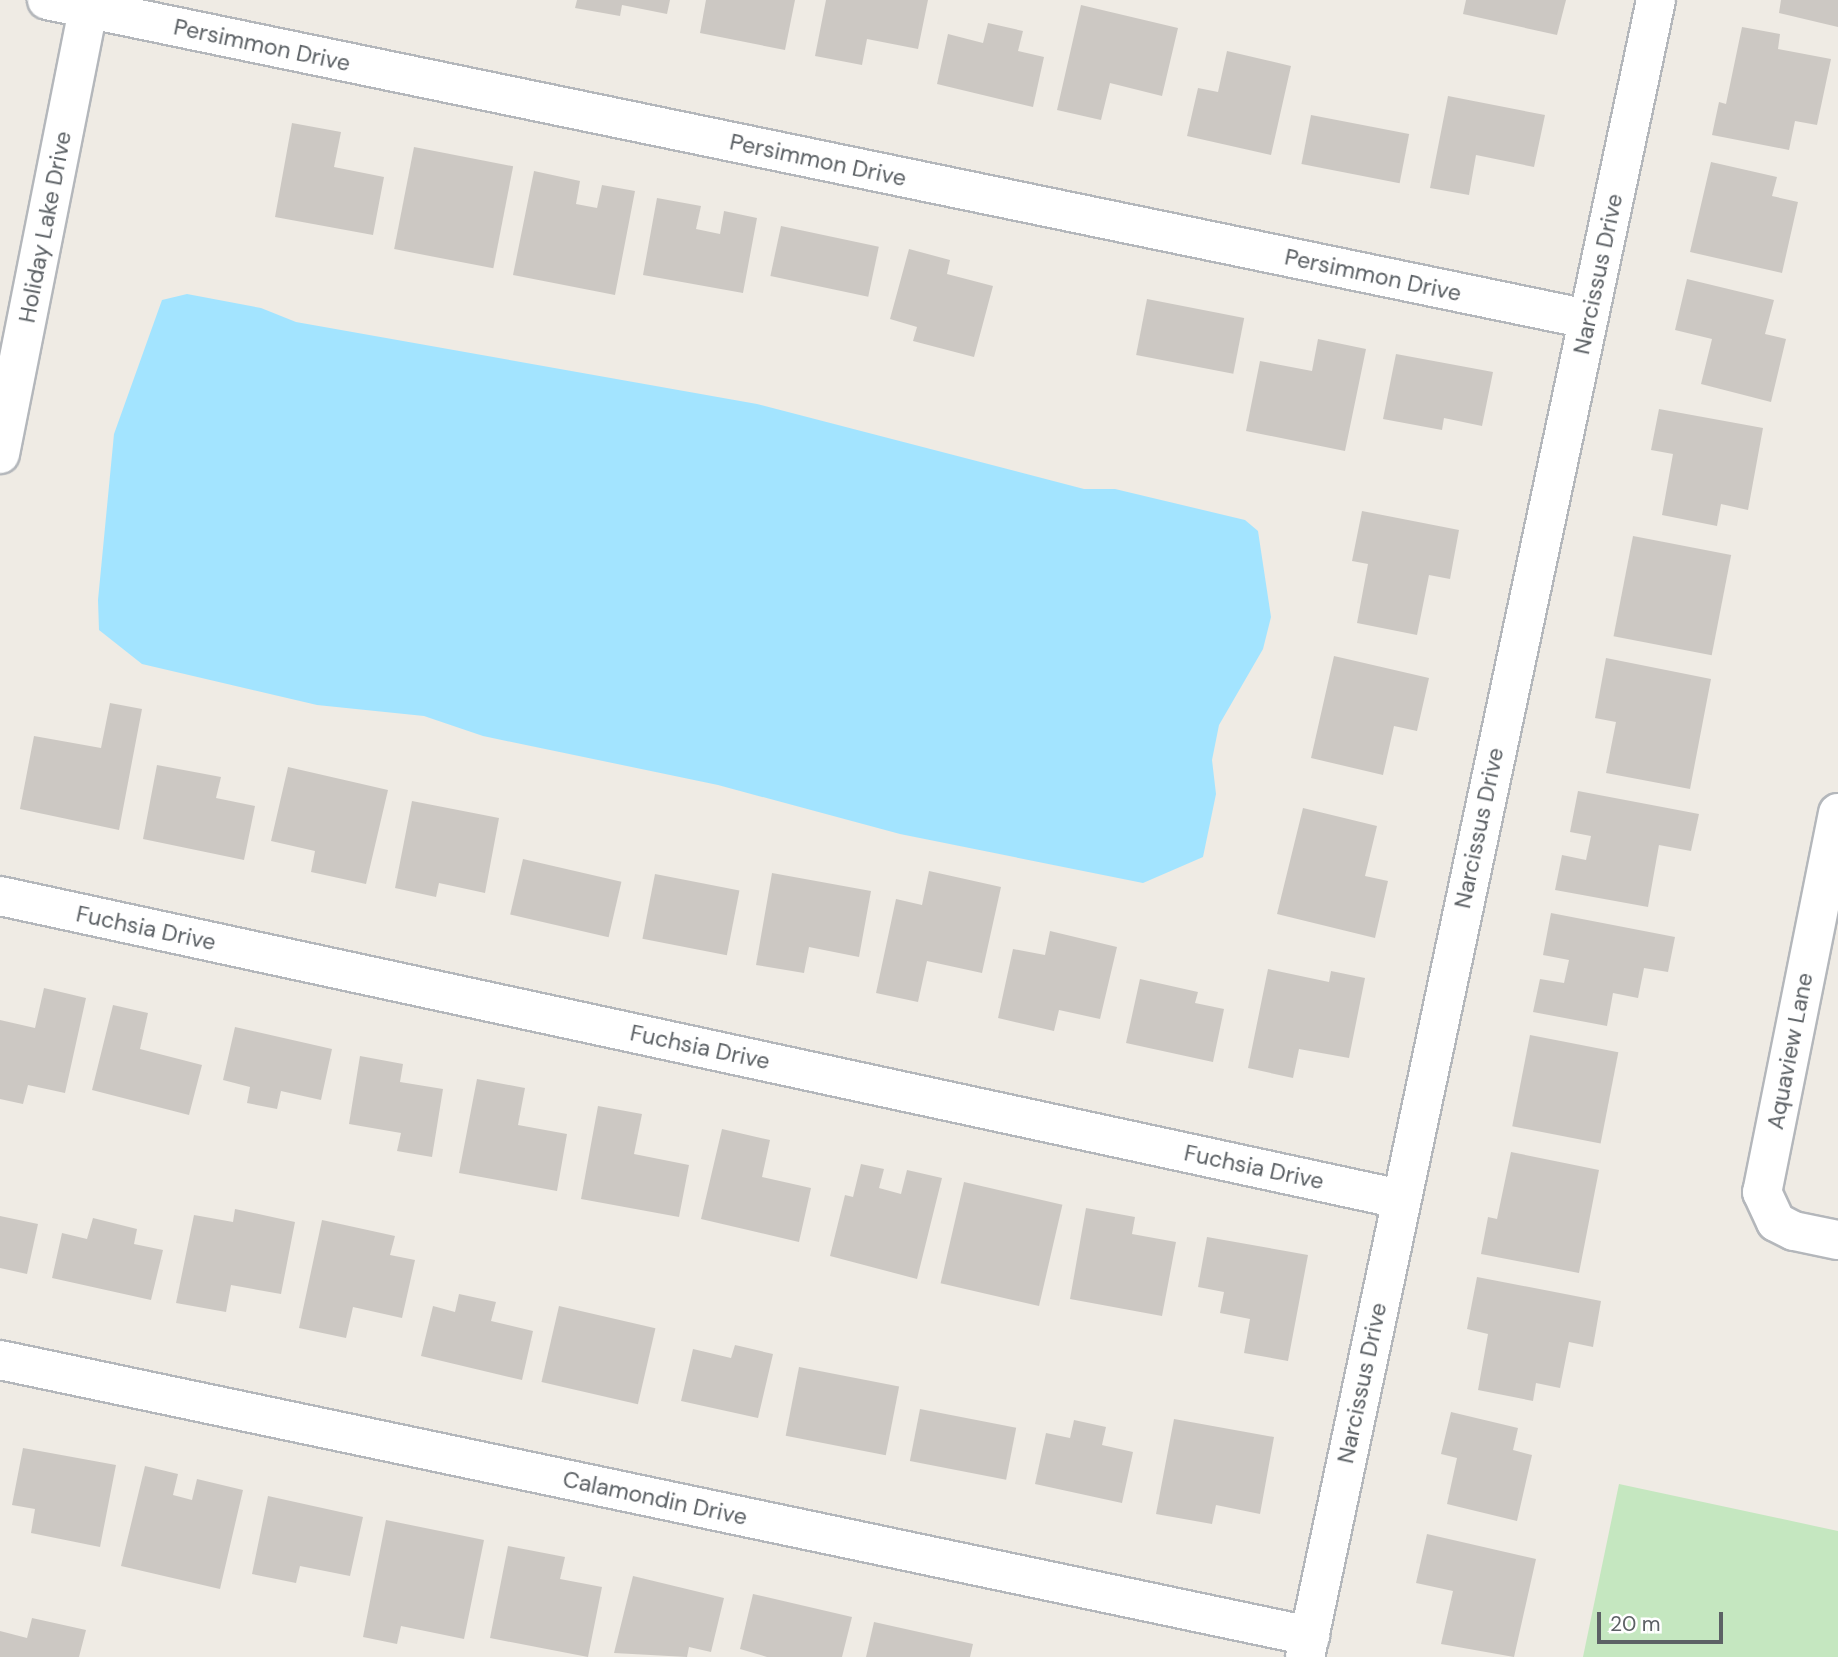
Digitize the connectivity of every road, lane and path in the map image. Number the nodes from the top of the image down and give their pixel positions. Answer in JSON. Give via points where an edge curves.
{"nodes":[{"id":1,"x":47,"y":0,"type":"edge"},
{"id":2,"x":1656,"y":0,"type":"edge"},
{"id":3,"x":89,"y":5,"type":"edge"},
{"id":4,"x":1588,"y":319,"type":"junction"},
{"id":5,"x":0,"y":454,"type":"edge"},
{"id":6,"x":1838,"y":813,"type":"edge"},
{"id":7,"x":0,"y":896,"type":"edge"},
{"id":8,"x":1400,"y":1199,"type":"junction"},
{"id":9,"x":1838,"y":1240,"type":"edge"},
{"id":10,"x":0,"y":1360,"type":"edge"},
{"id":11,"x":1308,"y":1646,"type":"edge"}],
"edges":[{"from":1,"to":3,"type":"street","name":"Persimmon Drive"},
{"from":2,"to":4,"type":"street","name":"Narcissus Drive"},
{"from":3,"to":4,"type":"street","name":"Persimmon Drive"},
{"from":3,"to":5,"type":"street","name":"Holiday Lake Drive"},
{"from":4,"to":8,"type":"street","name":"Narcissus Drive"},
{"from":6,"to":9,"type":"street","name":"Aquaview Lane","via":[[1762,1192],[1776,1222],[1794,1231]]},
{"from":7,"to":8,"type":"street","name":"Fuchsia Drive"},
{"from":8,"to":11,"type":"street","name":"Narcissus Drive"},
{"from":10,"to":11,"type":"street","name":"Calamondin Drive"}]}
